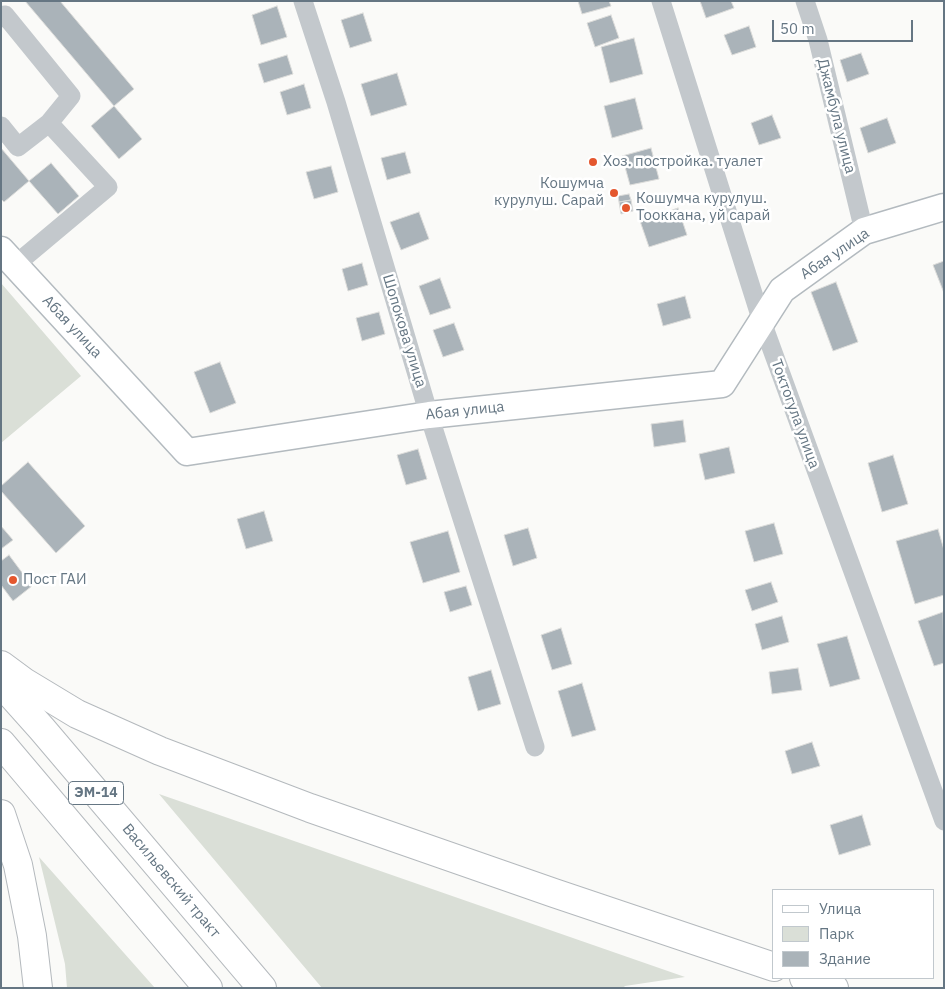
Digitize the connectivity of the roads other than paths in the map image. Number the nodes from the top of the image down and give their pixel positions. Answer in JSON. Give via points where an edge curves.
{"nodes":[{"id":1,"x":303,"y":1,"type":"edge"},
{"id":2,"x":661,"y":1,"type":"edge"},
{"id":3,"x":805,"y":1,"type":"edge"},
{"id":4,"x":1,"y":18,"type":"edge"},
{"id":5,"x":49,"y":123,"type":"junction"},
{"id":6,"x":1,"y":126,"type":"edge"},
{"id":7,"x":944,"y":207,"type":"edge"},
{"id":8,"x":864,"y":231,"type":"junction"},
{"id":9,"x":8,"y":258,"type":"edge"},
{"id":10,"x":762,"y":322,"type":"junction"},
{"id":11,"x":429,"y":415,"type":"junction"},
{"id":12,"x":1,"y":665,"type":"edge"},
{"id":13,"x":1,"y":683,"type":"edge"},
{"id":14,"x":42,"y":729,"type":"junction"},
{"id":15,"x":535,"y":747,"type":"dead end"},
{"id":16,"x":7,"y":750,"type":"edge"},
{"id":17,"x":1,"y":814,"type":"edge"},
{"id":18,"x":944,"y":821,"type":"edge"},
{"id":19,"x":772,"y":966,"type":"edge"},
{"id":20,"x":807,"y":979,"type":"edge"},
{"id":21,"x":38,"y":988,"type":"edge"},
{"id":22,"x":208,"y":988,"type":"edge"},
{"id":23,"x":262,"y":988,"type":"edge"},
{"id":24,"x":834,"y":988,"type":"edge"}],
"edges":[{"from":1,"to":11,"type":"street","name":"Шопокова улица"},
{"from":2,"to":10,"type":"street","name":"Токтогула улица"},
{"from":3,"to":8,"type":"street","name":"Джамбула улица","via":[[818,40]]},
{"from":4,"to":5,"type":"street","via":[[5,15],[70,96]]},
{"from":5,"to":6,"type":"street","via":[[18,147]]},
{"from":5,"to":9,"type":"street","via":[[108,187]]},
{"from":7,"to":8,"type":"street","name":"Абая улица"},
{"from":8,"to":10,"type":"street","name":"Абая улица","via":[[782,290]]},
{"from":9,"to":11,"type":"street","name":"Абая улица","via":[[187,452]]},
{"from":10,"to":11,"type":"street","name":"Абая улица","via":[[722,384]]},
{"from":10,"to":18,"type":"street","name":"Токтогула улица"},
{"from":11,"to":15,"type":"street","name":"Шопокова улица"},
{"from":12,"to":19,"type":"main road","via":[[77,714],[160,751],[319,812]]},
{"from":13,"to":14,"type":"main road","name":"Васильевский тракт","number":"ЭМ-14"},
{"from":14,"to":16,"type":"main road"},
{"from":14,"to":23,"type":"main road","name":"Васильевский тракт","number":"ЭМ-14"},
{"from":16,"to":22,"type":"main road","number":"ЭМ-14"},
{"from":17,"to":21,"type":"main road","via":[[18,865]]},
{"from":20,"to":24,"type":"main road"}]}
